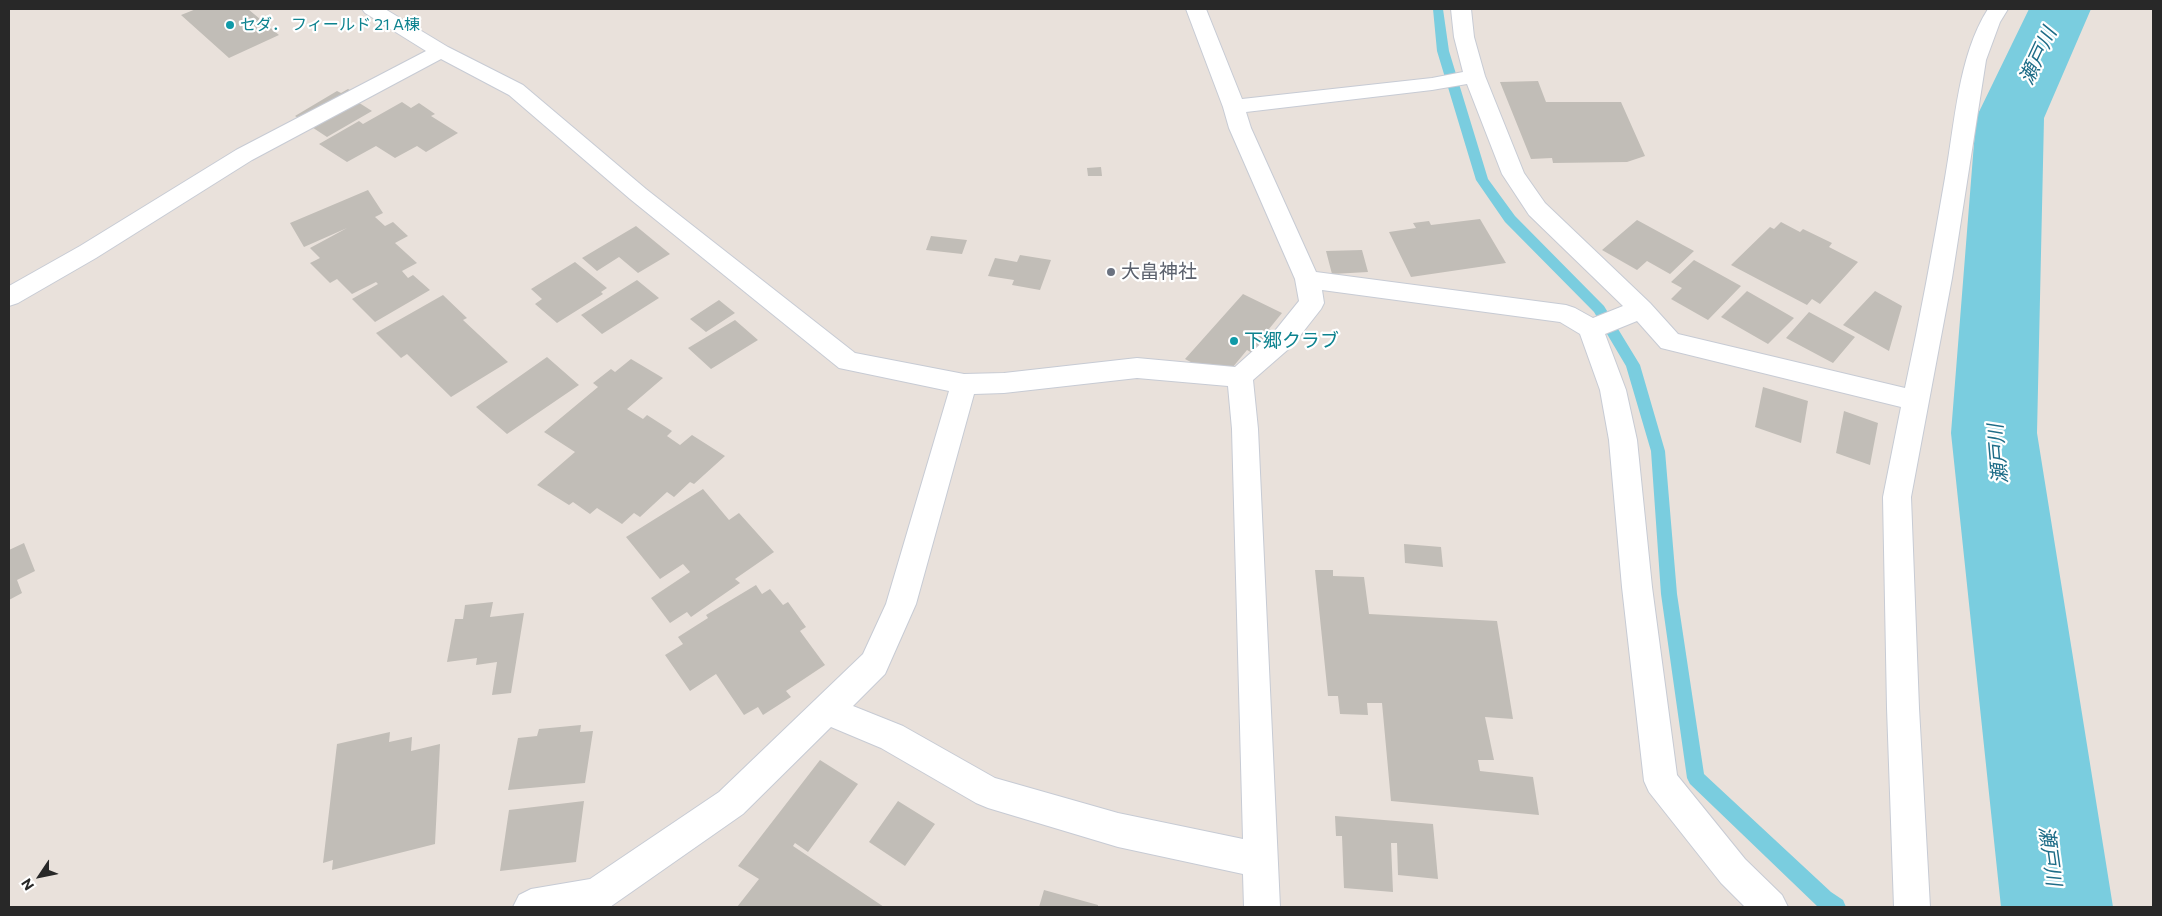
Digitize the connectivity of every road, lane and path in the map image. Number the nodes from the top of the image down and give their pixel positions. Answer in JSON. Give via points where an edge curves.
{"nodes":[{"id":1,"x":372,"y":9,"type":"edge"},
{"id":2,"x":1196,"y":9,"type":"edge"},
{"id":3,"x":1461,"y":9,"type":"edge"},
{"id":4,"x":1998,"y":9,"type":"edge"},
{"id":5,"x":442,"y":51,"type":"junction"},
{"id":6,"x":1475,"y":76,"type":"junction"},
{"id":7,"x":1234,"y":107,"type":"junction"},
{"id":8,"x":1307,"y":279,"type":"junction"},
{"id":9,"x":9,"y":297,"type":"edge"},
{"id":10,"x":1641,"y":308,"type":"junction"},
{"id":11,"x":1591,"y":329,"type":"junction"},
{"id":12,"x":1240,"y":377,"type":"junction"},
{"id":13,"x":964,"y":384,"type":"junction"},
{"id":14,"x":1915,"y":400,"type":"junction"},
{"id":15,"x":825,"y":710,"type":"junction"},
{"id":16,"x":1260,"y":860,"type":"junction"},
{"id":17,"x":531,"y":907,"type":"edge"},
{"id":18,"x":1262,"y":907,"type":"edge"},
{"id":19,"x":1770,"y":907,"type":"edge"},
{"id":20,"x":1912,"y":907,"type":"edge"}],
"edges":[{"from":1,"to":5,"type":"street"},
{"from":2,"to":7,"type":"street"},
{"from":3,"to":6,"type":"street","via":[[1464,38]]},
{"from":4,"to":14,"type":"street","via":[[1976,60],[1940,278]]},
{"from":5,"to":9,"type":"street","via":[[244,155]]},
{"from":5,"to":13,"type":"street","via":[[516,90],[638,194],[848,361]]},
{"from":6,"to":7,"type":"street"},
{"from":6,"to":10,"type":"street","via":[[1514,174],[1537,209]]},
{"from":7,"to":8,"type":"street","via":[[1240,128]]},
{"from":8,"to":11,"type":"street","via":[[1566,314]]},
{"from":8,"to":12,"type":"street","via":[[1312,303],[1283,339]]},
{"from":10,"to":11,"type":"street"},
{"from":10,"to":14,"type":"street","via":[[1670,341]]},
{"from":11,"to":19,"type":"street","via":[[1613,390],[1623,440],[1661,781],[1733,871]]},
{"from":12,"to":13,"type":"street","via":[[1137,368],[1004,383]]},
{"from":12,"to":16,"type":"street"},
{"from":13,"to":15,"type":"street","via":[[901,604],[874,664]]},
{"from":14,"to":20,"type":"street","via":[[1896,497]]},
{"from":15,"to":16,"type":"street","via":[[892,737],[988,792],[1118,830]]},
{"from":15,"to":17,"type":"street","via":[[731,803],[597,895]]},
{"from":16,"to":18,"type":"street"}]}
